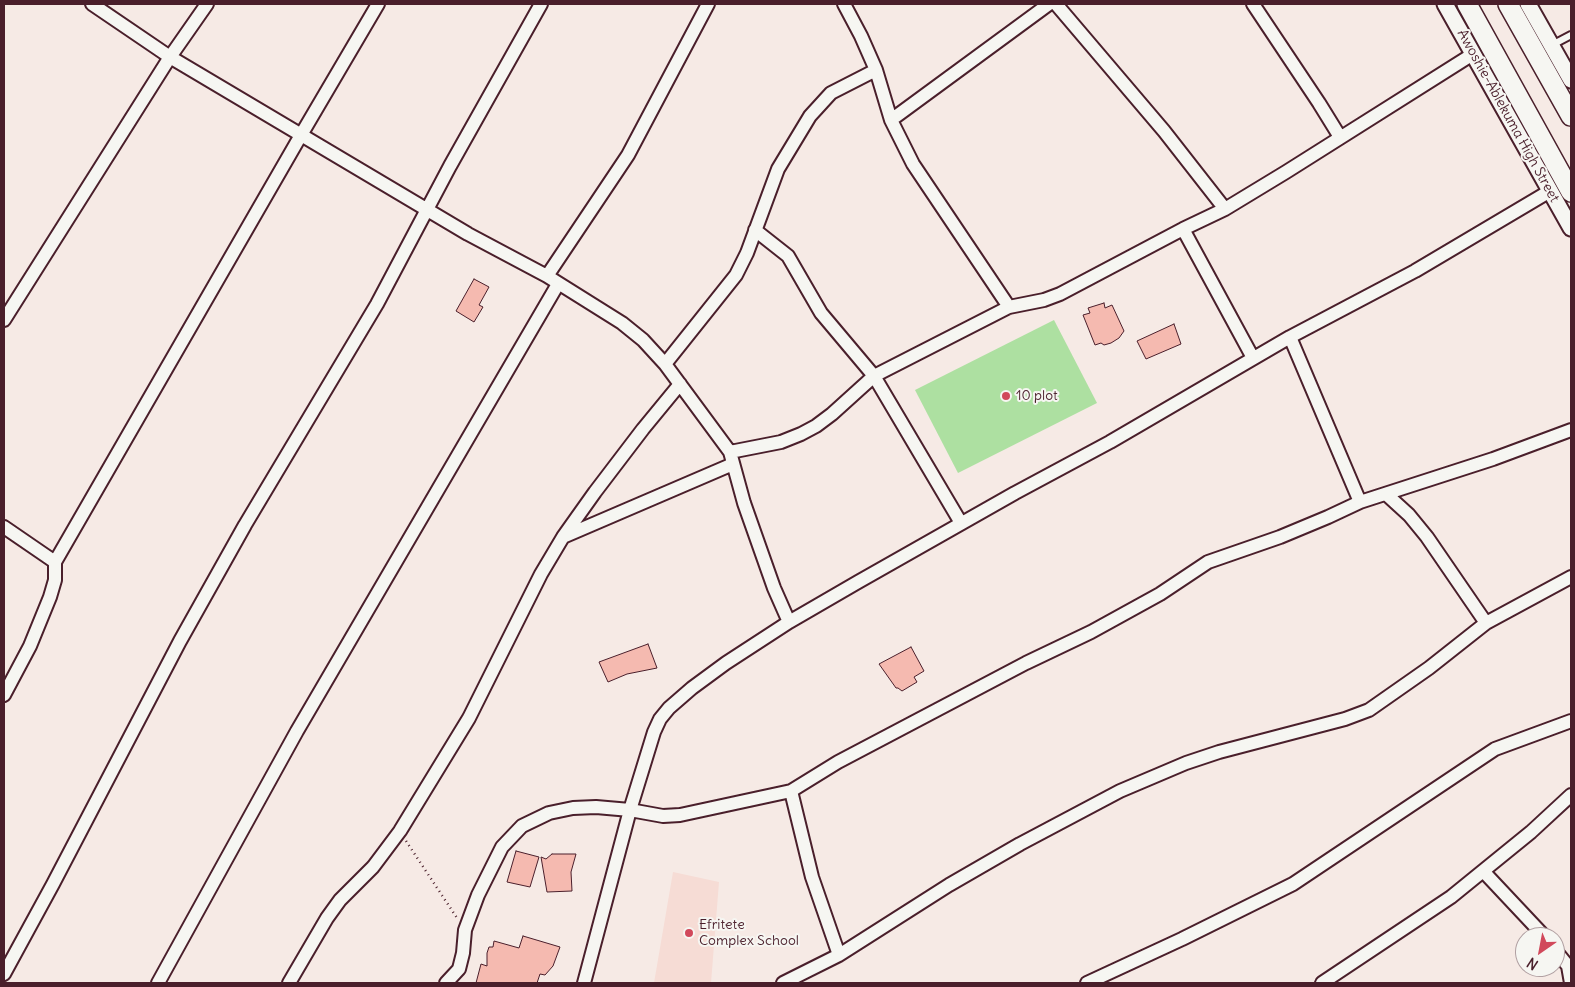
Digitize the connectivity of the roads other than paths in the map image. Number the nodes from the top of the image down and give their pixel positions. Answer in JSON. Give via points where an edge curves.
{"nodes":[{"id":1,"x":92,"y":4,"type":"edge"},
{"id":2,"x":206,"y":4,"type":"edge"},
{"id":3,"x":378,"y":4,"type":"edge"},
{"id":4,"x":541,"y":4,"type":"edge"},
{"id":5,"x":708,"y":4,"type":"edge"},
{"id":6,"x":844,"y":4,"type":"edge"},
{"id":7,"x":1049,"y":4,"type":"edge"},
{"id":8,"x":1056,"y":4,"type":"edge"},
{"id":9,"x":1254,"y":4,"type":"edge"},
{"id":10,"x":1445,"y":4,"type":"edge"},
{"id":11,"x":1467,"y":4,"type":"edge"},
{"id":12,"x":1508,"y":4,"type":"edge"},
{"id":13,"x":1528,"y":4,"type":"edge"},
{"id":14,"x":1571,"y":34,"type":"edge"},
{"id":15,"x":1552,"y":46,"type":"junction"},
{"id":16,"x":1473,"y":54,"type":"junction"},
{"id":17,"x":170,"y":56,"type":"junction"},
{"id":18,"x":876,"y":70,"type":"junction"},
{"id":19,"x":1571,"y":80,"type":"edge"},
{"id":20,"x":1571,"y":116,"type":"edge"},
{"id":21,"x":891,"y":120,"type":"junction"},
{"id":22,"x":301,"y":135,"type":"junction"},
{"id":23,"x":1340,"y":137,"type":"junction"},
{"id":24,"x":1550,"y":191,"type":"junction"},
{"id":25,"x":1571,"y":192,"type":"edge"},
{"id":26,"x":1225,"y":209,"type":"junction"},
{"id":27,"x":427,"y":211,"type":"junction"},
{"id":28,"x":1571,"y":228,"type":"edge"},
{"id":29,"x":1183,"y":229,"type":"junction"},
{"id":30,"x":755,"y":230,"type":"junction"},
{"id":31,"x":547,"y":276,"type":"junction"},
{"id":32,"x":558,"y":284,"type":"junction"},
{"id":33,"x":1008,"y":307,"type":"junction"},
{"id":34,"x":4,"y":320,"type":"edge"},
{"id":35,"x":1290,"y":337,"type":"junction"},
{"id":36,"x":1253,"y":358,"type":"junction"},
{"id":37,"x":665,"y":364,"type":"junction"},
{"id":38,"x":874,"y":376,"type":"junction"},
{"id":39,"x":680,"y":384,"type":"junction"},
{"id":40,"x":1571,"y":430,"type":"edge"},
{"id":41,"x":731,"y":458,"type":"junction"},
{"id":42,"x":1386,"y":494,"type":"junction"},
{"id":43,"x":1360,"y":502,"type":"junction"},
{"id":44,"x":961,"y":523,"type":"junction"},
{"id":45,"x":4,"y":527,"type":"edge"},
{"id":46,"x":563,"y":537,"type":"junction"},
{"id":47,"x":55,"y":562,"type":"junction"},
{"id":48,"x":1571,"y":577,"type":"edge"},
{"id":49,"x":789,"y":622,"type":"junction"},
{"id":50,"x":1486,"y":623,"type":"junction"},
{"id":51,"x":4,"y":695,"type":"edge"},
{"id":52,"x":1571,"y":721,"type":"edge"},
{"id":53,"x":790,"y":791,"type":"junction"},
{"id":54,"x":1571,"y":795,"type":"edge"},
{"id":55,"x":630,"y":810,"type":"junction"},
{"id":56,"x":1484,"y":871,"type":"junction"},
{"id":57,"x":1536,"y":927,"type":"edge"},
{"id":58,"x":839,"y":955,"type":"junction"},
{"id":59,"x":1570,"y":965,"type":"edge"},
{"id":60,"x":4,"y":974,"type":"edge"},
{"id":61,"x":158,"y":983,"type":"edge"},
{"id":62,"x":289,"y":983,"type":"edge"},
{"id":63,"x":446,"y":983,"type":"edge"},
{"id":64,"x":584,"y":983,"type":"edge"},
{"id":65,"x":784,"y":983,"type":"edge"},
{"id":66,"x":1087,"y":983,"type":"edge"},
{"id":67,"x":1322,"y":983,"type":"edge"},
{"id":68,"x":1570,"y":983,"type":"edge"}],
"edges":[{"from":1,"to":17,"type":"street"},
{"from":2,"to":17,"type":"street"},
{"from":3,"to":22,"type":"street"},
{"from":4,"to":27,"type":"street"},
{"from":5,"to":31,"type":"street","via":[[628,156]]},
{"from":6,"to":18,"type":"street"},
{"from":7,"to":21,"type":"street"},
{"from":8,"to":26,"type":"street","via":[[1164,131]]},
{"from":9,"to":23,"type":"street"},
{"from":10,"to":16,"type":"street","name":"Awoshie-Ablekuma High Street"},
{"from":11,"to":25,"type":"main road","name":"Awoshie-Ablekuma High Street"},
{"from":12,"to":20,"type":"main road"},
{"from":13,"to":15,"type":"street"},
{"from":14,"to":15,"type":"lane"},
{"from":15,"to":19,"type":"street"},
{"from":16,"to":23,"type":"street"},
{"from":16,"to":24,"type":"street","name":"Awoshie-Ablekuma High Street"},
{"from":17,"to":22,"type":"street"},
{"from":17,"to":34,"type":"street"},
{"from":18,"to":21,"type":"street"},
{"from":18,"to":30,"type":"street","via":[[831,93],[810,116],[778,169]]},
{"from":21,"to":33,"type":"street","via":[[913,164]]},
{"from":22,"to":27,"type":"street"},
{"from":22,"to":47,"type":"street"},
{"from":23,"to":26,"type":"street"},
{"from":24,"to":28,"type":"street","name":"Awoshie-Ablekuma High Street"},
{"from":24,"to":35,"type":"street","via":[[1415,271]]},
{"from":26,"to":29,"type":"street"},
{"from":27,"to":31,"type":"street"},
{"from":27,"to":60,"type":"street","via":[[377,304],[244,525]]},
{"from":29,"to":33,"type":"street","via":[[1060,294]]},
{"from":29,"to":36,"type":"street"},
{"from":30,"to":37,"type":"street","via":[[736,275]]},
{"from":30,"to":38,"type":"street","via":[[788,256],[821,313]]},
{"from":31,"to":32,"type":"street"},
{"from":32,"to":37,"type":"street","via":[[622,323],[644,340]]},
{"from":32,"to":61,"type":"street","via":[[302,723]]},
{"from":33,"to":38,"type":"street"},
{"from":35,"to":36,"type":"street"},
{"from":35,"to":43,"type":"street"},
{"from":36,"to":44,"type":"street","via":[[1110,442]]},
{"from":37,"to":39,"type":"street"},
{"from":38,"to":41,"type":"street","via":[[816,426],[781,442]]},
{"from":38,"to":44,"type":"street"},
{"from":39,"to":41,"type":"street"},
{"from":39,"to":46,"type":"street"},
{"from":40,"to":42,"type":"street"},
{"from":41,"to":46,"type":"street"},
{"from":41,"to":49,"type":"street","via":[[763,558]]},
{"from":42,"to":43,"type":"street"},
{"from":42,"to":50,"type":"street","via":[[1427,537]]},
{"from":43,"to":53,"type":"street","via":[[1280,537],[1208,562],[1160,594],[1091,632],[846,757]]},
{"from":44,"to":49,"type":"street"},
{"from":45,"to":47,"type":"street"},
{"from":46,"to":62,"type":"street","via":[[469,718],[400,831],[374,867],[326,918]]},
{"from":47,"to":51,"type":"street","via":[[50,598]]},
{"from":48,"to":50,"type":"street"},
{"from":49,"to":55,"type":"street","via":[[726,663],[669,708],[654,732]]},
{"from":50,"to":58,"type":"street","via":[[1369,710],[1219,752],[1120,791],[1012,848]]},
{"from":52,"to":66,"type":"street","via":[[1495,749],[1293,884]]},
{"from":53,"to":55,"type":"street","via":[[680,815],[663,816]]},
{"from":53,"to":58,"type":"street","via":[[812,876]]},
{"from":54,"to":56,"type":"street"},
{"from":55,"to":63,"type":"street","via":[[596,806],[573,808],[549,813],[522,826],[502,847],[478,895],[465,930],[459,969]]},
{"from":55,"to":64,"type":"street"},
{"from":56,"to":57,"type":"street"},
{"from":56,"to":67,"type":"street","via":[[1451,897]]},
{"from":58,"to":65,"type":"street"},
{"from":59,"to":68,"type":"street"}]}
